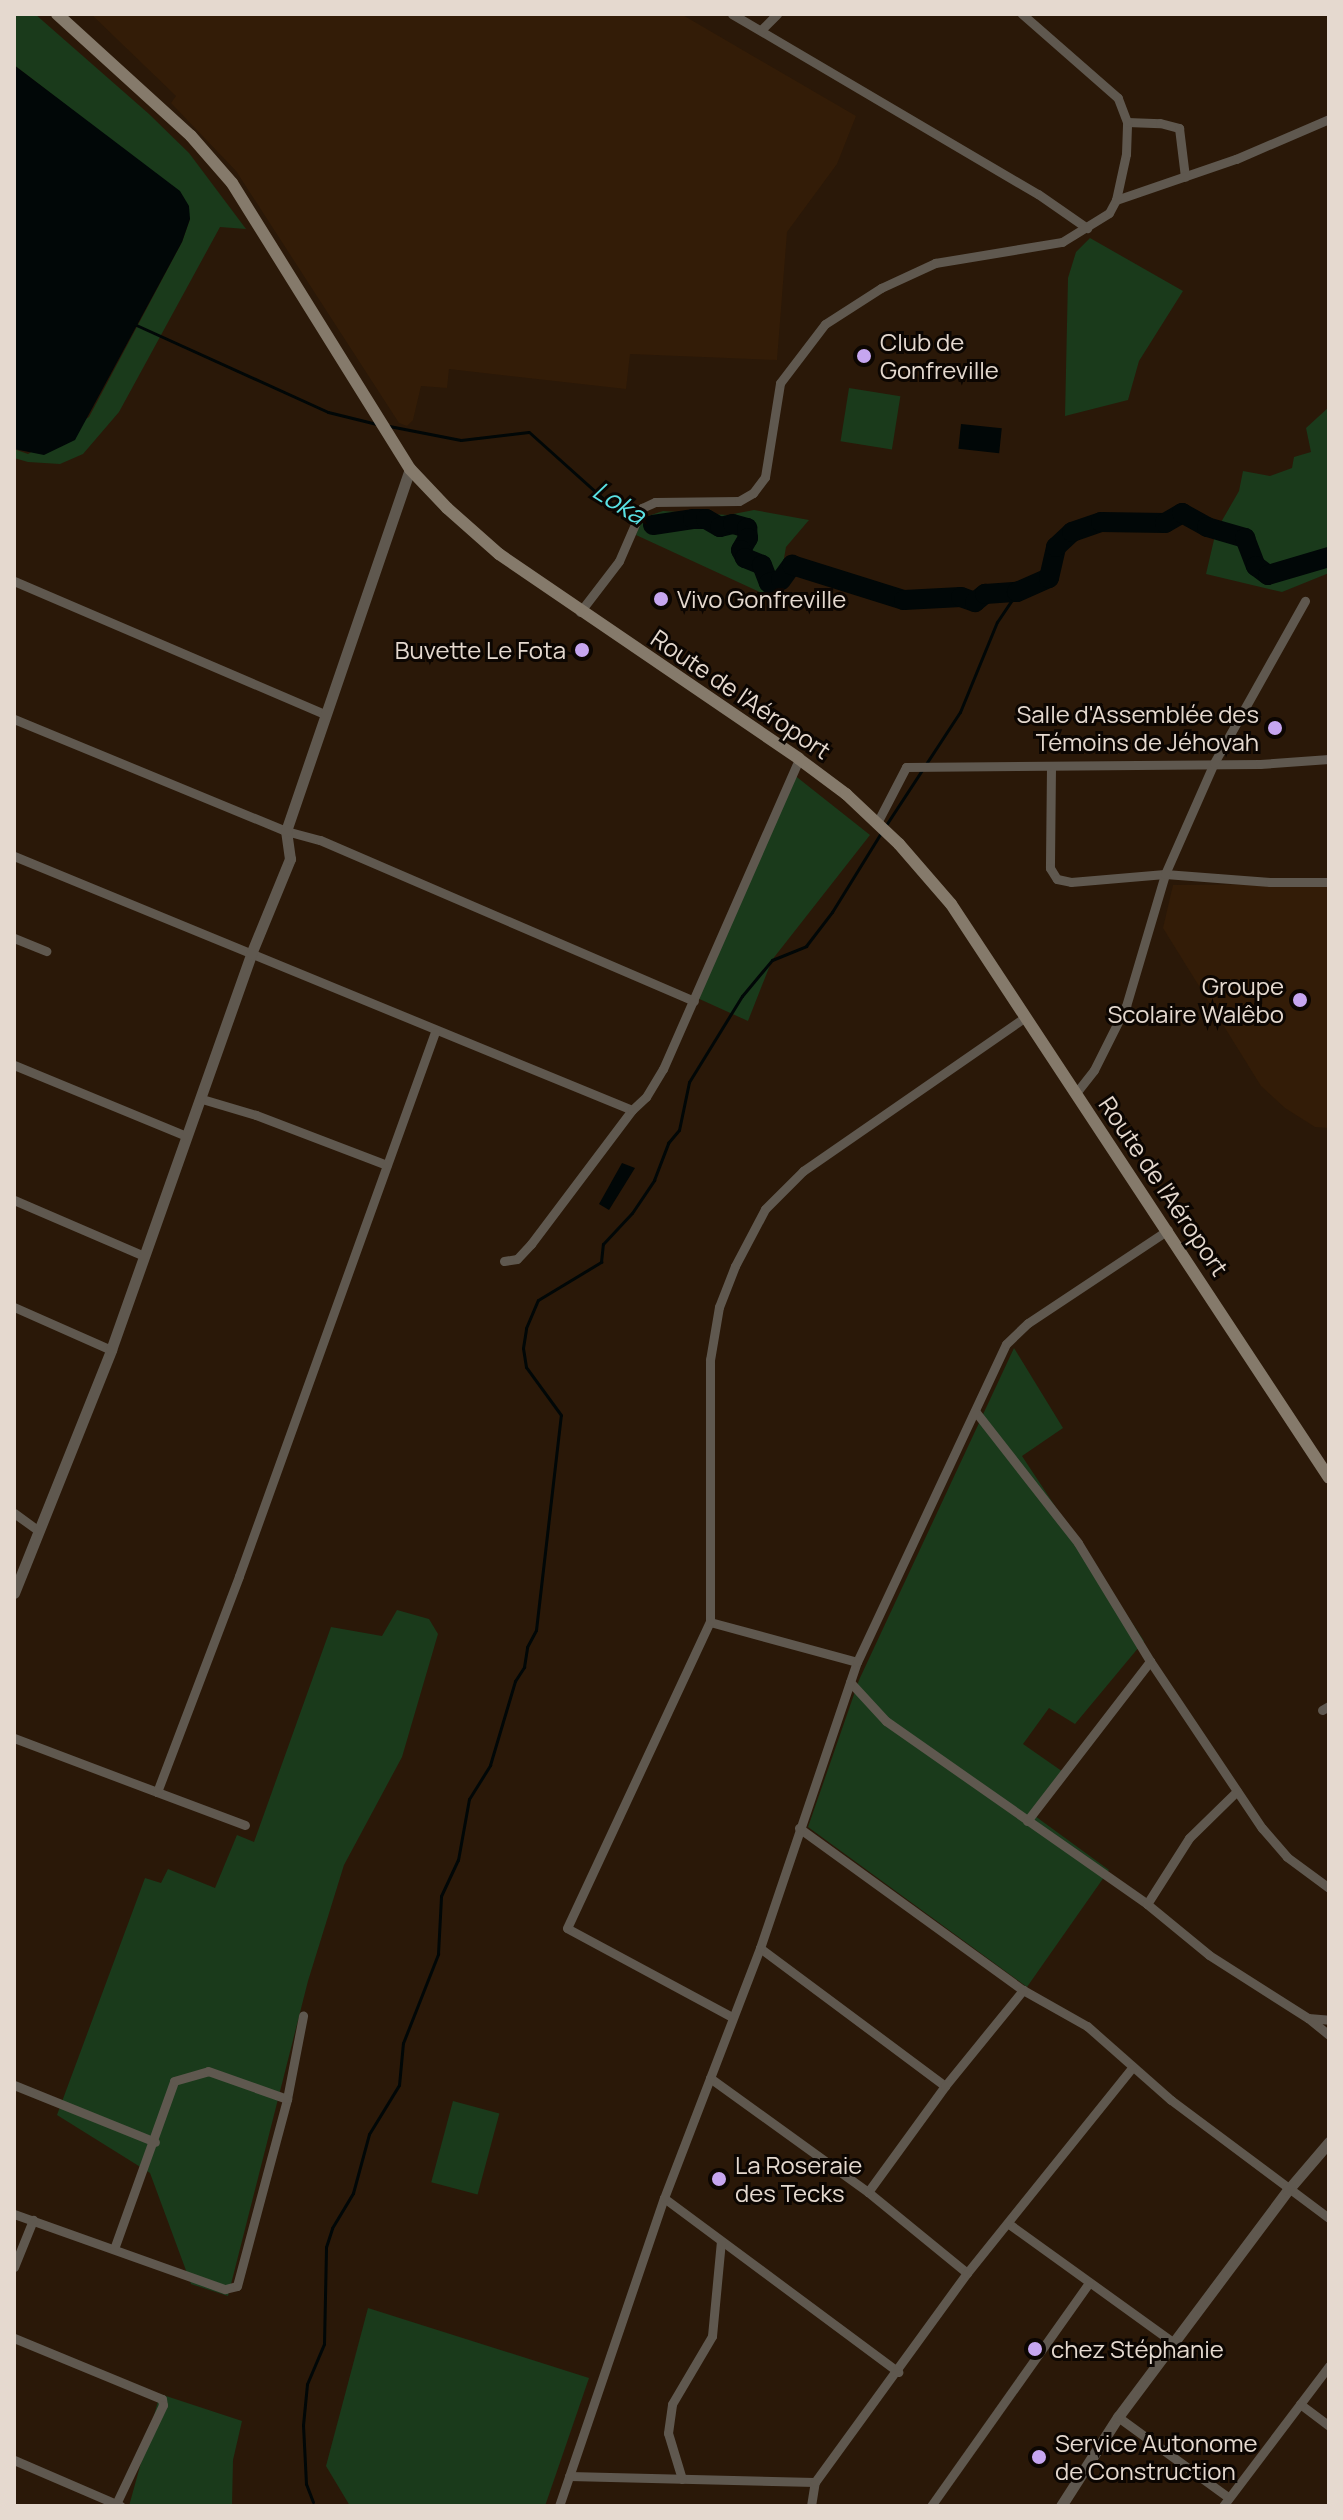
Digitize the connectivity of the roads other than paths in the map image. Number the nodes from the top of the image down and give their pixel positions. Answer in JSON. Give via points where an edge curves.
{"nodes":[{"id":1,"x":57,"y":14,"type":"edge"},
{"id":2,"x":732,"y":14,"type":"edge"},
{"id":3,"x":777,"y":14,"type":"edge"},
{"id":4,"x":1022,"y":14,"type":"edge"},
{"id":5,"x":761,"y":30,"type":"junction"},
{"id":6,"x":1329,"y":119,"type":"edge"},
{"id":7,"x":1127,"y":122,"type":"junction"},
{"id":8,"x":1185,"y":177,"type":"junction"},
{"id":9,"x":1116,"y":200,"type":"junction"},
{"id":10,"x":1087,"y":228,"type":"junction"},
{"id":11,"x":410,"y":469,"type":"junction"},
{"id":12,"x":14,"y":581,"type":"edge"},
{"id":13,"x":1305,"y":601,"type":"dead end"},
{"id":14,"x":580,"y":612,"type":"junction"},
{"id":15,"x":325,"y":714,"type":"junction"},
{"id":16,"x":14,"y":719,"type":"edge"},
{"id":17,"x":799,"y":759,"type":"junction"},
{"id":18,"x":1329,"y":759,"type":"edge"},
{"id":19,"x":1214,"y":763,"type":"junction"},
{"id":20,"x":1051,"y":767,"type":"junction"},
{"id":21,"x":877,"y":823,"type":"junction"},
{"id":22,"x":286,"y":831,"type":"junction"},
{"id":23,"x":14,"y":856,"type":"edge"},
{"id":24,"x":1165,"y":874,"type":"junction"},
{"id":25,"x":1329,"y":882,"type":"edge"},
{"id":26,"x":14,"y":938,"type":"edge"},
{"id":27,"x":46,"y":951,"type":"dead end"},
{"id":28,"x":251,"y":954,"type":"junction"},
{"id":29,"x":694,"y":1001,"type":"junction"},
{"id":30,"x":1025,"y":1017,"type":"junction"},
{"id":31,"x":435,"y":1032,"type":"junction"},
{"id":32,"x":14,"y":1065,"type":"edge"},
{"id":33,"x":1076,"y":1093,"type":"junction"},
{"id":34,"x":202,"y":1099,"type":"junction"},
{"id":35,"x":632,"y":1110,"type":"junction"},
{"id":36,"x":186,"y":1136,"type":"junction"},
{"id":37,"x":387,"y":1165,"type":"junction"},
{"id":38,"x":14,"y":1200,"type":"edge"},
{"id":39,"x":1168,"y":1230,"type":"junction"},
{"id":40,"x":144,"y":1256,"type":"junction"},
{"id":41,"x":504,"y":1261,"type":"dead end"},
{"id":42,"x":14,"y":1307,"type":"edge"},
{"id":43,"x":111,"y":1350,"type":"junction"},
{"id":44,"x":975,"y":1411,"type":"junction"},
{"id":45,"x":1329,"y":1478,"type":"edge"},
{"id":46,"x":14,"y":1513,"type":"edge"},
{"id":47,"x":39,"y":1531,"type":"junction"},
{"id":48,"x":14,"y":1592,"type":"edge"},
{"id":49,"x":710,"y":1622,"type":"junction"},
{"id":50,"x":1150,"y":1661,"type":"junction"},
{"id":51,"x":857,"y":1662,"type":"junction"},
{"id":52,"x":850,"y":1682,"type":"junction"},
{"id":53,"x":14,"y":1738,"type":"edge"},
{"id":54,"x":1237,"y":1791,"type":"junction"},
{"id":55,"x":157,"y":1792,"type":"junction"},
{"id":56,"x":1027,"y":1821,"type":"junction"},
{"id":57,"x":245,"y":1825,"type":"dead end"},
{"id":58,"x":799,"y":1828,"type":"junction"},
{"id":59,"x":1329,"y":1888,"type":"edge"},
{"id":60,"x":1147,"y":1904,"type":"junction"},
{"id":61,"x":760,"y":1948,"type":"junction"},
{"id":62,"x":1023,"y":1990,"type":"junction"},
{"id":63,"x":303,"y":2016,"type":"dead end"},
{"id":64,"x":732,"y":2017,"type":"junction"},
{"id":65,"x":1308,"y":2018,"type":"junction"},
{"id":66,"x":1329,"y":2020,"type":"edge"},
{"id":67,"x":1329,"y":2035,"type":"edge"},
{"id":68,"x":1132,"y":2068,"type":"junction"},
{"id":69,"x":710,"y":2078,"type":"junction"},
{"id":70,"x":14,"y":2085,"type":"edge"},
{"id":71,"x":945,"y":2086,"type":"junction"},
{"id":72,"x":287,"y":2099,"type":"junction"},
{"id":73,"x":155,"y":2142,"type":"junction"},
{"id":74,"x":1329,"y":2142,"type":"edge"},
{"id":75,"x":1288,"y":2190,"type":"junction"},
{"id":76,"x":868,"y":2192,"type":"junction"},
{"id":77,"x":664,"y":2198,"type":"junction"},
{"id":78,"x":14,"y":2214,"type":"edge"},
{"id":79,"x":1329,"y":2218,"type":"edge"},
{"id":80,"x":33,"y":2220,"type":"junction"},
{"id":81,"x":1009,"y":2224,"type":"junction"},
{"id":82,"x":721,"y":2241,"type":"junction"},
{"id":83,"x":114,"y":2249,"type":"junction"},
{"id":84,"x":14,"y":2267,"type":"edge"},
{"id":85,"x":967,"y":2273,"type":"junction"},
{"id":86,"x":1089,"y":2283,"type":"junction"},
{"id":87,"x":14,"y":2338,"type":"edge"},
{"id":88,"x":1174,"y":2343,"type":"junction"},
{"id":89,"x":1329,"y":2366,"type":"edge"},
{"id":90,"x":898,"y":2372,"type":"junction"},
{"id":91,"x":1300,"y":2404,"type":"junction"},
{"id":92,"x":1118,"y":2417,"type":"junction"},
{"id":93,"x":1329,"y":2426,"type":"edge"},
{"id":94,"x":14,"y":2460,"type":"edge"},
{"id":95,"x":569,"y":2476,"type":"junction"},
{"id":96,"x":682,"y":2479,"type":"junction"},
{"id":97,"x":815,"y":2482,"type":"junction"},
{"id":98,"x":1226,"y":2502,"type":"edge"},
{"id":99,"x":118,"y":2505,"type":"edge"},
{"id":100,"x":559,"y":2506,"type":"edge"},
{"id":101,"x":811,"y":2506,"type":"edge"},
{"id":102,"x":931,"y":2506,"type":"edge"},
{"id":103,"x":1061,"y":2506,"type":"edge"}],
"edges":[{"from":1,"to":11,"type":"main road","name":"Route de l'Aéroport","via":[[191,136],[232,183]]},
{"from":2,"to":5,"type":"street"},
{"from":3,"to":5,"type":"street"},
{"from":4,"to":7,"type":"street","via":[[1118,98]]},
{"from":5,"to":10,"type":"street"},
{"from":6,"to":8,"type":"street"},
{"from":7,"to":8,"type":"street","via":[[1179,128]]},
{"from":7,"to":9,"type":"street"},
{"from":8,"to":9,"type":"street"},
{"from":9,"to":10,"type":"street","via":[[1109,213]]},
{"from":10,"to":14,"type":"street","via":[[1062,242],[935,263],[881,288],[825,324],[780,383],[765,477],[753,493],[739,501],[663,501],[642,508],[619,561]]},
{"from":11,"to":14,"type":"main road","name":"Route de l'Aéroport","via":[[499,554]]},
{"from":11,"to":15,"type":"street"},
{"from":12,"to":15,"type":"street"},
{"from":13,"to":19,"type":"street"},
{"from":14,"to":17,"type":"main road","name":"Route de l'Aéroport"},
{"from":15,"to":22,"type":"street"},
{"from":16,"to":22,"type":"street"},
{"from":17,"to":21,"type":"main road","name":"Route de l'Aéroport"},
{"from":17,"to":29,"type":"street"},
{"from":18,"to":19,"type":"street"},
{"from":19,"to":20,"type":"street"},
{"from":19,"to":24,"type":"street"},
{"from":20,"to":21,"type":"street","via":[[906,767]]},
{"from":20,"to":24,"type":"street","via":[[1050,868],[1057,879]]},
{"from":21,"to":30,"type":"main road","name":"Route de l'Aéroport","via":[[951,904]]},
{"from":22,"to":28,"type":"street","via":[[290,859]]},
{"from":22,"to":29,"type":"street","via":[[320,840]]},
{"from":23,"to":28,"type":"street"},
{"from":24,"to":25,"type":"street"},
{"from":24,"to":33,"type":"street","via":[[1126,1006],[1094,1070]]},
{"from":26,"to":27,"type":"street"},
{"from":28,"to":31,"type":"street"},
{"from":28,"to":34,"type":"street"},
{"from":29,"to":35,"type":"street","via":[[663,1069]]},
{"from":30,"to":33,"type":"main road","name":"Route de l'Aéroport"},
{"from":30,"to":49,"type":"street","via":[[803,1171],[765,1209],[735,1266],[719,1307],[710,1360]]},
{"from":31,"to":35,"type":"street"},
{"from":31,"to":37,"type":"street"},
{"from":32,"to":36,"type":"street"},
{"from":33,"to":39,"type":"main road","name":"Route de l'Aéroport"},
{"from":34,"to":36,"type":"street"},
{"from":34,"to":37,"type":"street"},
{"from":35,"to":41,"type":"street","via":[[531,1244],[517,1259]]},
{"from":36,"to":40,"type":"street"},
{"from":37,"to":55,"type":"street"},
{"from":38,"to":40,"type":"street"},
{"from":39,"to":44,"type":"street","via":[[1028,1323],[1006,1344]]},
{"from":39,"to":45,"type":"main road","name":"Route de l'Aéroport"},
{"from":40,"to":43,"type":"street"},
{"from":42,"to":43,"type":"street"},
{"from":43,"to":47,"type":"street"},
{"from":44,"to":50,"type":"street","via":[[1078,1543]]},
{"from":44,"to":51,"type":"street"},
{"from":46,"to":47,"type":"street"},
{"from":47,"to":48,"type":"street"},
{"from":49,"to":51,"type":"street"},
{"from":49,"to":64,"type":"street","via":[[567,1928]]},
{"from":50,"to":54,"type":"street"},
{"from":50,"to":56,"type":"street"},
{"from":51,"to":52,"type":"street"},
{"from":52,"to":56,"type":"street","via":[[886,1721]]},
{"from":52,"to":58,"type":"street"},
{"from":53,"to":55,"type":"street"},
{"from":54,"to":59,"type":"street","via":[[1287,1857]]},
{"from":54,"to":60,"type":"street","via":[[1189,1838]]},
{"from":55,"to":57,"type":"street"},
{"from":56,"to":60,"type":"street"},
{"from":58,"to":61,"type":"street"},
{"from":58,"to":62,"type":"street"},
{"from":60,"to":65,"type":"street","via":[[1209,1955]]},
{"from":61,"to":64,"type":"street"},
{"from":61,"to":71,"type":"street"},
{"from":62,"to":68,"type":"street","via":[[1087,2026]]},
{"from":62,"to":71,"type":"street"},
{"from":63,"to":72,"type":"street"},
{"from":64,"to":69,"type":"street"},
{"from":65,"to":66,"type":"street"},
{"from":65,"to":67,"type":"street"},
{"from":68,"to":75,"type":"street"},
{"from":68,"to":81,"type":"street"},
{"from":69,"to":76,"type":"street"},
{"from":69,"to":77,"type":"street"},
{"from":70,"to":73,"type":"street"},
{"from":71,"to":76,"type":"street"},
{"from":72,"to":73,"type":"street","via":[[208,2071],[186,2075],[174,2081]]},
{"from":72,"to":83,"type":"street","via":[[237,2286],[225,2289]]},
{"from":73,"to":83,"type":"street"},
{"from":74,"to":75,"type":"street"},
{"from":75,"to":79,"type":"street"},
{"from":75,"to":88,"type":"street"},
{"from":76,"to":85,"type":"street"},
{"from":77,"to":82,"type":"street"},
{"from":77,"to":95,"type":"street"},
{"from":78,"to":80,"type":"street"},
{"from":80,"to":83,"type":"street"},
{"from":80,"to":84,"type":"street"},
{"from":81,"to":85,"type":"street"},
{"from":81,"to":86,"type":"street"},
{"from":82,"to":90,"type":"street"},
{"from":82,"to":96,"type":"street","via":[[712,2336],[672,2404],[668,2433]]},
{"from":85,"to":90,"type":"street"},
{"from":86,"to":88,"type":"street"},
{"from":86,"to":102,"type":"street"},
{"from":87,"to":99,"type":"street","via":[[162,2399]]},
{"from":88,"to":92,"type":"street"},
{"from":89,"to":91,"type":"street"},
{"from":90,"to":97,"type":"street"},
{"from":91,"to":93,"type":"street"},
{"from":91,"to":98,"type":"street"},
{"from":92,"to":98,"type":"street"},
{"from":92,"to":103,"type":"street"},
{"from":94,"to":99,"type":"street"},
{"from":95,"to":96,"type":"street"},
{"from":95,"to":100,"type":"street"},
{"from":96,"to":97,"type":"street"},
{"from":97,"to":101,"type":"street"}]}
